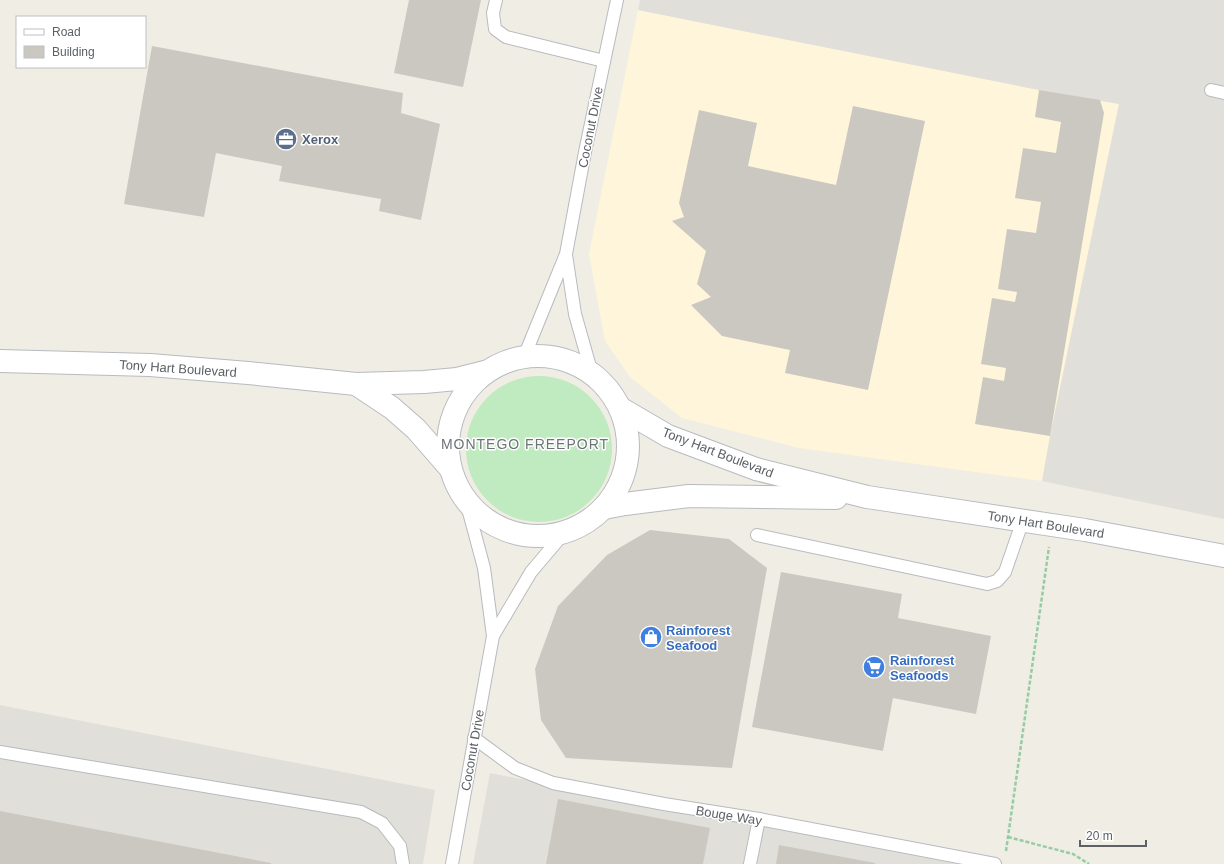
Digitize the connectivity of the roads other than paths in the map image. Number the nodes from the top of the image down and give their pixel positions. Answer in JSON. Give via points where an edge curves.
{"nodes":[{"id":1,"x":496,"y":0,"type":"edge"},
{"id":2,"x":617,"y":0,"type":"edge"},
{"id":3,"x":604,"y":61,"type":"junction"},
{"id":4,"x":1211,"y":90,"type":"dead end"},
{"id":5,"x":1224,"y":93,"type":"edge"},
{"id":6,"x":566,"y":254,"type":"junction"},
{"id":7,"x":524,"y":357,"type":"junction"},
{"id":8,"x":0,"y":362,"type":"edge"},
{"id":9,"x":488,"y":371,"type":"junction"},
{"id":10,"x":592,"y":374,"type":"junction"},
{"id":11,"x":356,"y":384,"type":"junction"},
{"id":12,"x":620,"y":408,"type":"junction"},
{"id":13,"x":449,"y":467,"type":"junction"},
{"id":14,"x":867,"y":497,"type":"junction"},
{"id":15,"x":466,"y":501,"type":"junction"},
{"id":16,"x":604,"y":508,"type":"junction"},
{"id":17,"x":1023,"y":520,"type":"junction"},
{"id":18,"x":564,"y":533,"type":"junction"},
{"id":19,"x":757,"y":536,"type":"dead end"},
{"id":20,"x":1224,"y":556,"type":"edge"},
{"id":21,"x":493,"y":636,"type":"junction"},
{"id":22,"x":474,"y":738,"type":"junction"},
{"id":23,"x":0,"y":752,"type":"edge"},
{"id":24,"x":759,"y":819,"type":"junction"},
{"id":25,"x":1000,"y":861,"type":"edge"},
{"id":26,"x":403,"y":864,"type":"edge"},
{"id":27,"x":452,"y":864,"type":"edge"},
{"id":28,"x":750,"y":864,"type":"edge"}],
"edges":[{"from":1,"to":3,"type":"lane","via":[[493,13],[495,28],[506,37]]},
{"from":2,"to":3,"type":"lane","name":"Coconut Drive"},
{"from":3,"to":6,"type":"lane","name":"Coconut Drive"},
{"from":4,"to":5,"type":"lane"},
{"from":6,"to":7,"type":"lane","name":"Coconut Drive"},
{"from":6,"to":10,"type":"lane","name":"Coconut Drive","via":[[575,314]]},
{"from":7,"to":9,"type":"street","via":[[505,362]]},
{"from":7,"to":10,"type":"street","via":[[548,357],[571,362]]},
{"from":8,"to":11,"type":"street","name":"Tony Hart Boulevard","via":[[150,365]]},
{"from":9,"to":11,"type":"street","name":"Tony Hart Boulevard","via":[[457,379]]},
{"from":9,"to":13,"type":"street","via":[[471,385],[458,403],[450,423],[447,445]]},
{"from":10,"to":12,"type":"street","via":[[608,389]]},
{"from":11,"to":13,"type":"street","name":"Tony Hart Boulevard","via":[[392,408],[416,429]]},
{"from":12,"to":14,"type":"street","name":"Tony Hart Boulevard","via":[[668,436],[756,469]]},
{"from":12,"to":16,"type":"street","via":[[628,434],[627,460],[619,486]]},
{"from":13,"to":15,"type":"street"},
{"from":14,"to":16,"type":"street","name":"Tony Hart Boulevard","via":[[689,496]]},
{"from":14,"to":17,"type":"street","name":"Tony Hart Boulevard"},
{"from":15,"to":18,"type":"street","via":[[485,520],[510,532],[537,537]]},
{"from":15,"to":21,"type":"lane","name":"Coconut Drive","via":[[484,568]]},
{"from":16,"to":18,"type":"street","via":[[586,523]]},
{"from":17,"to":19,"type":"lane","via":[[1005,572],[997,581],[987,584]]},
{"from":17,"to":20,"type":"street","name":"Tony Hart Boulevard"},
{"from":18,"to":21,"type":"lane","name":"Coconut Drive","via":[[531,572]]},
{"from":21,"to":22,"type":"lane","name":"Coconut Drive"},
{"from":22,"to":24,"type":"lane","name":"Bouge Way","via":[[515,768],[553,783]]},
{"from":22,"to":27,"type":"lane","name":"Coconut Drive"},
{"from":23,"to":26,"type":"lane","via":[[360,812],[382,824],[400,846]]},
{"from":24,"to":25,"type":"lane","name":"Bouge Way"},
{"from":24,"to":28,"type":"lane"}]}
